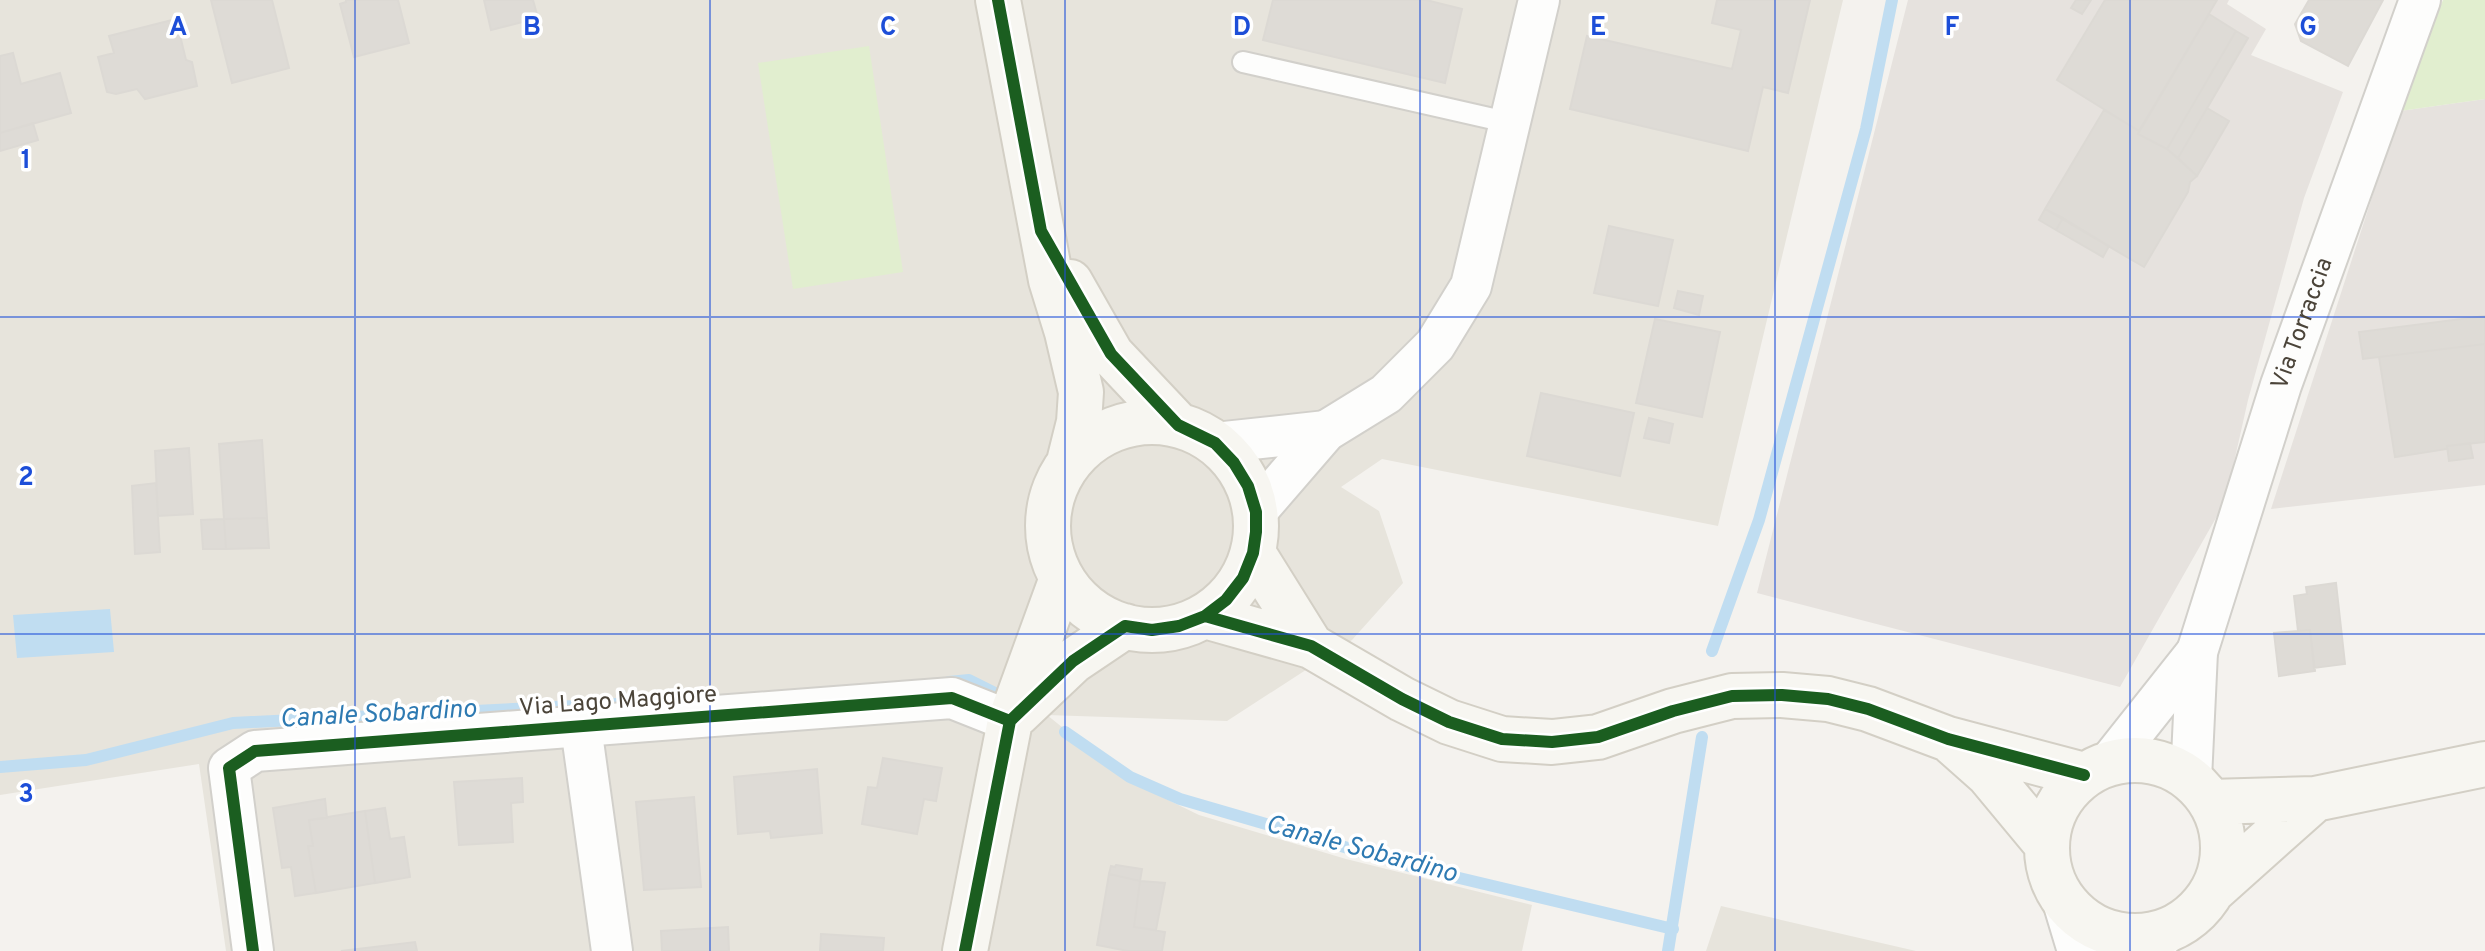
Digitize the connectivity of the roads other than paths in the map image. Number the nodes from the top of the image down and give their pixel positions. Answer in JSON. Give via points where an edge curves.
{"nodes":[{"id":1,"x":998,"y":0,"type":"edge"},
{"id":2,"x":1539,"y":0,"type":"edge"},
{"id":3,"x":2420,"y":0,"type":"edge"},
{"id":4,"x":1243,"y":62,"type":"dead end"},
{"id":5,"x":1511,"y":123,"type":"junction"},
{"id":6,"x":1041,"y":231,"type":"junction"},
{"id":7,"x":1326,"y":431,"type":"junction"},
{"id":8,"x":1197,"y":434,"type":"junction"},
{"id":9,"x":1069,"y":462,"type":"junction"},
{"id":10,"x":1254,"y":532,"type":"junction"},
{"id":11,"x":1062,"y":578,"type":"junction"},
{"id":12,"x":1205,"y":616,"type":"junction"},
{"id":13,"x":1125,"y":626,"type":"junction"},
{"id":14,"x":1311,"y":646,"type":"junction"},
{"id":15,"x":2197,"y":652,"type":"junction"},
{"id":16,"x":1010,"y":721,"type":"junction"},
{"id":17,"x":581,"y":727,"type":"junction"},
{"id":18,"x":1948,"y":739,"type":"junction"},
{"id":19,"x":2485,"y":764,"type":"edge"},
{"id":20,"x":2097,"y":769,"type":"junction"},
{"id":21,"x":2200,"y":790,"type":"junction"},
{"id":22,"x":2315,"y":799,"type":"junction"},
{"id":23,"x":2047,"y":845,"type":"junction"},
{"id":24,"x":2213,"y":890,"type":"junction"},
{"id":25,"x":2062,"y":898,"type":"junction"},
{"id":26,"x":2157,"y":940,"type":"edge"},
{"id":27,"x":253,"y":951,"type":"edge"},
{"id":28,"x":612,"y":951,"type":"edge"},
{"id":29,"x":965,"y":951,"type":"edge"},
{"id":30,"x":2078,"y":951,"type":"edge"}],
"edges":[{"from":1,"to":6,"type":"street"},
{"from":2,"to":5,"type":"street"},
{"from":3,"to":15,"type":"street","name":"Via Torraccia","via":[[2281,385]]},
{"from":4,"to":5,"type":"lane"},
{"from":5,"to":7,"type":"street","via":[[1471,286],[1435,345],[1386,394]]},
{"from":6,"to":8,"type":"street","via":[[1111,354]]},
{"from":6,"to":9,"type":"street","via":[[1081,392]]},
{"from":7,"to":8,"type":"street"},
{"from":7,"to":10,"type":"street"},
{"from":8,"to":9,"type":"street","via":[[1148,422],[1118,427],[1091,441]]},
{"from":8,"to":10,"type":"street","via":[[1234,463],[1248,486]]},
{"from":9,"to":11,"type":"street","via":[[1054,489],[1048,519],[1050,550]]},
{"from":10,"to":12,"type":"street","via":[[1243,578]]},
{"from":10,"to":14,"type":"street"},
{"from":11,"to":13,"type":"street","via":[[1078,600]]},
{"from":11,"to":16,"type":"street"},
{"from":12,"to":13,"type":"street","via":[[1152,630]]},
{"from":12,"to":14,"type":"street"},
{"from":13,"to":16,"type":"street","via":[[1073,661]]},
{"from":14,"to":18,"type":"street","via":[[1449,722],[1502,739],[1552,742],[1598,737],[1732,696],[1782,695],[1868,709]]},
{"from":15,"to":20,"type":"street","name":"Via Torraccia"},
{"from":15,"to":21,"type":"street","name":"Via Torraccia"},
{"from":16,"to":17,"type":"street","name":"Via Lago Maggiore","via":[[952,698]]},
{"from":16,"to":29,"type":"street"},
{"from":17,"to":27,"type":"street","name":"Via Lago Maggiore","via":[[255,751],[229,768]]},
{"from":17,"to":28,"type":"street"},
{"from":18,"to":20,"type":"street"},
{"from":18,"to":23,"type":"street","via":[[1988,774]]},
{"from":19,"to":22,"type":"street"},
{"from":20,"to":21,"type":"street","via":[[2138,759],[2166,765]]},
{"from":20,"to":23,"type":"street","via":[[2064,794],[2051,818]]},
{"from":21,"to":22,"type":"street"},
{"from":21,"to":24,"type":"street","via":[[2222,830],[2223,861]]},
{"from":22,"to":24,"type":"street"},
{"from":23,"to":25,"type":"street","via":[[2050,873]]},
{"from":24,"to":26,"type":"street","via":[[2194,914]]},
{"from":25,"to":26,"type":"street","via":[[2083,919],[2110,933]]},
{"from":25,"to":30,"type":"street"}]}
